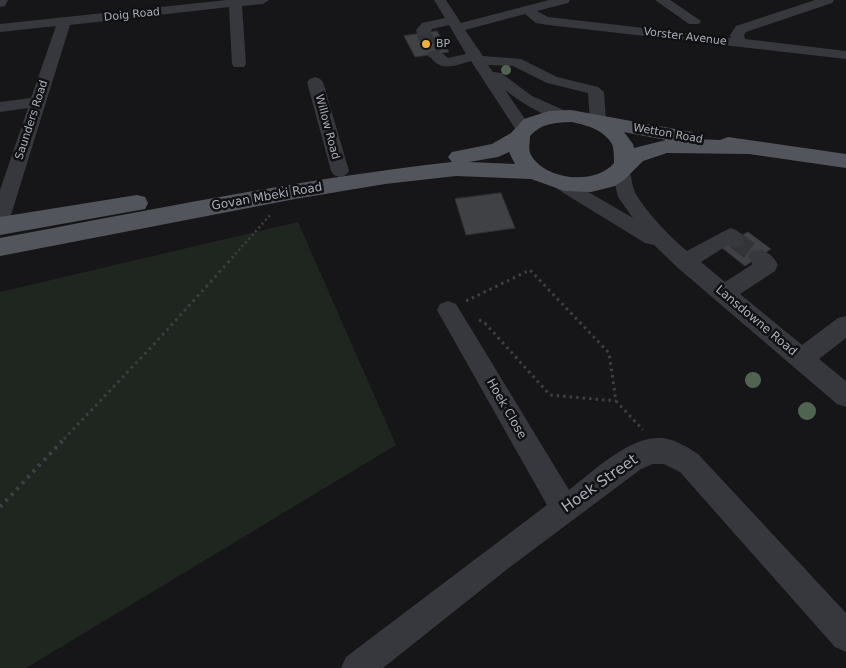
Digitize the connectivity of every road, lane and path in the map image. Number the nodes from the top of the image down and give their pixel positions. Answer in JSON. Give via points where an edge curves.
{"nodes":[{"id":1,"x":263,"y":0,"type":"edge"},
{"id":2,"x":440,"y":0,"type":"edge"},
{"id":3,"x":564,"y":0,"type":"edge"},
{"id":4,"x":660,"y":0,"type":"edge"},
{"id":5,"x":828,"y":0,"type":"edge"},
{"id":6,"x":227,"y":3,"type":"edge"},
{"id":7,"x":146,"y":6,"type":"edge"},
{"id":8,"x":527,"y":10,"type":"junction"},
{"id":9,"x":694,"y":21,"type":"dead end"},
{"id":10,"x":64,"y":22,"type":"junction"},
{"id":11,"x":454,"y":24,"type":"junction"},
{"id":12,"x":0,"y":28,"type":"edge"},
{"id":13,"x":423,"y":33,"type":"dead end"},
{"id":14,"x":739,"y":43,"type":"junction"},
{"id":15,"x":435,"y":54,"type":"tunnel mouth"},
{"id":16,"x":846,"y":55,"type":"edge"},
{"id":17,"x":479,"y":60,"type":"junction"},
{"id":18,"x":239,"y":64,"type":"dead end"},
{"id":19,"x":315,"y":82,"type":"dead end"},
{"id":20,"x":37,"y":102,"type":"junction"},
{"id":21,"x":0,"y":106,"type":"edge"},
{"id":22,"x":562,"y":115,"type":"junction"},
{"id":23,"x":595,"y":121,"type":"junction"},
{"id":24,"x":521,"y":133,"type":"junction"},
{"id":25,"x":745,"y":148,"type":"junction"},
{"id":26,"x":846,"y":161,"type":"edge"},
{"id":27,"x":623,"y":167,"type":"junction"},
{"id":28,"x":340,"y":172,"type":"junction"},
{"id":29,"x":536,"y":172,"type":"junction"},
{"id":30,"x":560,"y":182,"type":"junction"},
{"id":31,"x":275,"y":210,"type":"dead end"},
{"id":32,"x":0,"y":218,"type":"edge"},
{"id":33,"x":0,"y":226,"type":"edge"},
{"id":34,"x":735,"y":240,"type":"dead end"},
{"id":35,"x":666,"y":245,"type":"junction"},
{"id":36,"x":0,"y":247,"type":"edge"},
{"id":37,"x":758,"y":257,"type":"dead end"},
{"id":38,"x":686,"y":262,"type":"junction"},
{"id":39,"x":724,"y":294,"type":"junction"},
{"id":40,"x":448,"y":310,"type":"junction"},
{"id":41,"x":846,"y":325,"type":"edge"},
{"id":42,"x":802,"y":359,"type":"junction"},
{"id":43,"x":846,"y":396,"type":"edge"},
{"id":44,"x":616,"y":400,"type":"junction"},
{"id":45,"x":662,"y":450,"type":"junction"},
{"id":46,"x":0,"y":507,"type":"edge"},
{"id":47,"x":564,"y":508,"type":"junction"},
{"id":48,"x":846,"y":636,"type":"edge"},
{"id":49,"x":357,"y":668,"type":"edge"}],
"edges":[{"from":1,"to":6,"type":"street","name":"Doig Road"},
{"from":2,"to":11,"type":"street"},
{"from":3,"to":8,"type":"street"},
{"from":4,"to":9,"type":"street"},
{"from":5,"to":14,"type":"street","via":[[741,29],[737,35]]},
{"from":6,"to":7,"type":"street","name":"Doig Road"},
{"from":6,"to":18,"type":"street"},
{"from":7,"to":10,"type":"street","name":"Doig Road"},
{"from":8,"to":11,"type":"street"},
{"from":8,"to":14,"type":"street","name":"Vorster Avenue","via":[[541,20]]},
{"from":10,"to":12,"type":"street","name":"Doig Road"},
{"from":10,"to":20,"type":"street","name":"Saunders Road"},
{"from":11,"to":13,"type":"street","via":[[427,26]]},
{"from":11,"to":17,"type":"street"},
{"from":14,"to":16,"type":"street","name":"Vorster Avenue"},
{"from":15,"to":17,"type":"street","via":[[445,63]]},
{"from":17,"to":22,"type":"street","via":[[526,99]]},
{"from":17,"to":23,"type":"street","via":[[516,62],[552,80],[593,90],[597,98]]},
{"from":17,"to":24,"type":"street"},
{"from":19,"to":28,"type":"street","name":"Willow Road"},
{"from":20,"to":21,"type":"street"},
{"from":20,"to":32,"type":"street","name":"Saunders Road"},
{"from":22,"to":23,"type":"main road"},
{"from":22,"to":24,"type":"main road","via":[[540,119]]},
{"from":23,"to":25,"type":"main road","name":"Wetton Road"},
{"from":23,"to":27,"type":"main road","via":[[620,139],[627,155]]},
{"from":24,"to":28,"type":"main road","name":"Govan Mbeki Road","via":[[498,150]]},
{"from":24,"to":29,"type":"main road","via":[[517,146],[520,155]]},
{"from":25,"to":26,"type":"main road","name":"Wetton Road"},
{"from":25,"to":27,"type":"main road","name":"Wetton Road","via":[[661,147],[640,153]]},
{"from":27,"to":30,"type":"main road","via":[[602,182],[588,185]]},
{"from":27,"to":35,"type":"street","name":"Lansdowne Road","via":[[627,197]]},
{"from":28,"to":33,"type":"main road","name":"Govan Mbeki Road"},
{"from":29,"to":30,"type":"main road"},
{"from":29,"to":36,"type":"main road","name":"Govan Mbeki Road","via":[[456,169],[376,179],[295,191]]},
{"from":30,"to":35,"type":"street","name":"Lansdowne Road"},
{"from":31,"to":46,"type":"path"},
{"from":34,"to":38,"type":"street","via":[[730,235]]},
{"from":35,"to":38,"type":"street","name":"Lansdowne Road"},
{"from":37,"to":39,"type":"street","via":[[768,265]]},
{"from":38,"to":39,"type":"street","name":"Lansdowne Road"},
{"from":39,"to":42,"type":"street","name":"Lansdowne Road"},
{"from":40,"to":44,"type":"path","via":[[484,322],[550,395]]},
{"from":40,"to":44,"type":"path","via":[[530,270],[609,353]]},
{"from":40,"to":47,"type":"street","name":"Hoek Close"},
{"from":41,"to":42,"type":"street"},
{"from":42,"to":43,"type":"street","name":"Lansdowne Road"},
{"from":44,"to":45,"type":"path"},
{"from":45,"to":47,"type":"street","name":"Hoek Street","via":[[644,454]]},
{"from":45,"to":48,"type":"street","via":[[689,463]]},
{"from":47,"to":49,"type":"street","name":"Hoek Street"}]}
